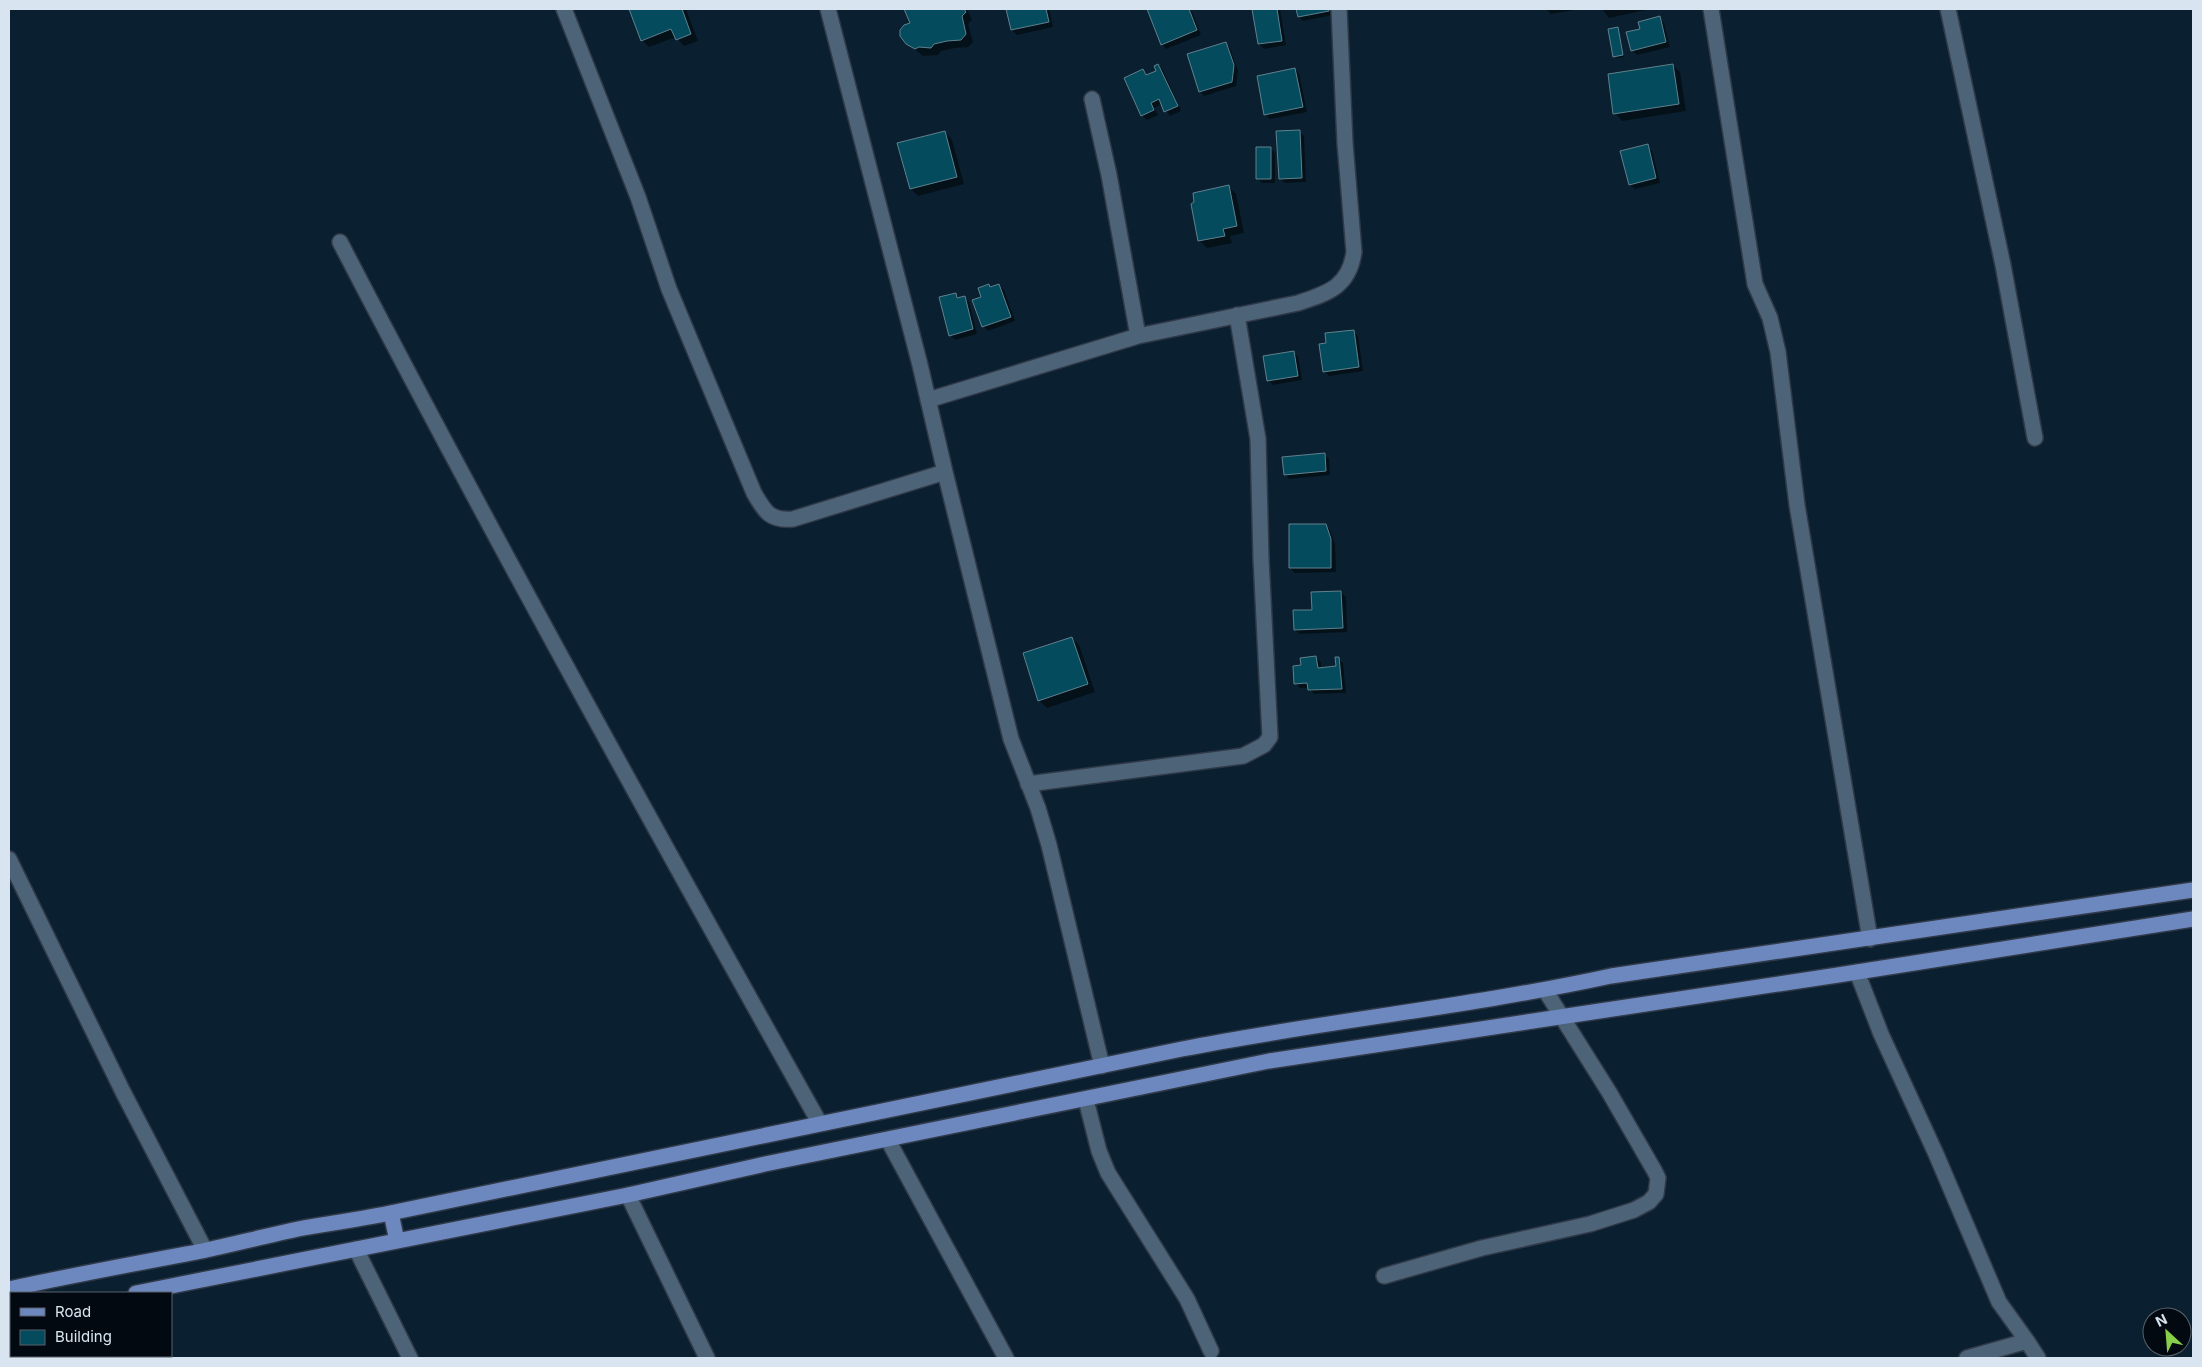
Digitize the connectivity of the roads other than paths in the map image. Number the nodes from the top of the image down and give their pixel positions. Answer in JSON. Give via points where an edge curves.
{"nodes":[{"id":1,"x":564,"y":9,"type":"edge"},
{"id":2,"x":828,"y":9,"type":"edge"},
{"id":3,"x":1339,"y":9,"type":"edge"},
{"id":4,"x":1711,"y":9,"type":"edge"},
{"id":5,"x":1948,"y":9,"type":"edge"},
{"id":6,"x":1092,"y":99,"type":"dead end"},
{"id":7,"x":340,"y":242,"type":"dead end"},
{"id":8,"x":1237,"y":315,"type":"junction"},
{"id":9,"x":1138,"y":336,"type":"junction"},
{"id":10,"x":928,"y":400,"type":"junction"},
{"id":11,"x":2035,"y":438,"type":"dead end"},
{"id":12,"x":944,"y":472,"type":"junction"},
{"id":13,"x":1028,"y":784,"type":"junction"},
{"id":14,"x":9,"y":859,"type":"edge"},
{"id":15,"x":2193,"y":890,"type":"edge"},
{"id":16,"x":2193,"y":919,"type":"edge"},
{"id":17,"x":1870,"y":939,"type":"junction"},
{"id":18,"x":1857,"y":972,"type":"junction"},
{"id":19,"x":1545,"y":990,"type":"junction"},
{"id":20,"x":1560,"y":1017,"type":"junction"},
{"id":21,"x":1102,"y":1066,"type":"junction"},
{"id":22,"x":1086,"y":1100,"type":"junction"},
{"id":23,"x":819,"y":1122,"type":"junction"},
{"id":24,"x":888,"y":1140,"type":"junction"},
{"id":25,"x":628,"y":1196,"type":"junction"},
{"id":26,"x":391,"y":1213,"type":"junction"},
{"id":27,"x":397,"y":1241,"type":"junction"},
{"id":28,"x":356,"y":1249,"type":"junction"},
{"id":29,"x":206,"y":1250,"type":"junction"},
{"id":30,"x":1384,"y":1276,"type":"dead end"},
{"id":31,"x":9,"y":1288,"type":"edge"},
{"id":32,"x":141,"y":1292,"type":"edge"},
{"id":33,"x":2027,"y":1341,"type":"junction"},
{"id":34,"x":1211,"y":1351,"type":"dead end"},
{"id":35,"x":410,"y":1358,"type":"edge"},
{"id":36,"x":708,"y":1358,"type":"edge"},
{"id":37,"x":1006,"y":1358,"type":"edge"},
{"id":38,"x":1967,"y":1358,"type":"edge"},
{"id":39,"x":2038,"y":1358,"type":"edge"}],
"edges":[{"from":1,"to":12,"type":"street","via":[[701,368],[754,492],[768,514],[781,520],[793,519]]},
{"from":2,"to":10,"type":"street"},
{"from":3,"to":8,"type":"street","via":[[1354,252],[1352,265],[1338,286],[1324,295]]},
{"from":4,"to":17,"type":"street","via":[[1755,284],[1770,318],[1778,352],[1798,505]]},
{"from":5,"to":11,"type":"street","via":[[2003,265]]},
{"from":6,"to":9,"type":"street"},
{"from":7,"to":23,"type":"street","via":[[424,405],[630,784]]},
{"from":8,"to":9,"type":"street"},
{"from":8,"to":13,"type":"street","via":[[1258,439],[1270,737],[1257,750],[1243,756]]},
{"from":9,"to":10,"type":"street"},
{"from":10,"to":12,"type":"street"},
{"from":12,"to":13,"type":"street","via":[[1011,739]]},
{"from":13,"to":21,"type":"street","via":[[1049,845]]},
{"from":14,"to":29,"type":"street","via":[[123,1092]]},
{"from":15,"to":17,"type":"main road"},
{"from":16,"to":18,"type":"main road"},
{"from":17,"to":19,"type":"main road","via":[[1611,976]]},
{"from":18,"to":20,"type":"main road"},
{"from":18,"to":33,"type":"street","via":[[1999,1302]]},
{"from":19,"to":20,"type":"street"},
{"from":19,"to":21,"type":"main road","via":[[1371,1017]]},
{"from":20,"to":22,"type":"main road","via":[[1269,1061]]},
{"from":20,"to":30,"type":"street","via":[[1654,1170],[1658,1178],[1656,1194],[1634,1210],[1590,1224],[1482,1248]]},
{"from":21,"to":23,"type":"main road"},
{"from":22,"to":24,"type":"main road"},
{"from":22,"to":34,"type":"street","via":[[1108,1173],[1187,1299]]},
{"from":23,"to":26,"type":"main road"},
{"from":24,"to":25,"type":"main road"},
{"from":24,"to":37,"type":"street"},
{"from":25,"to":27,"type":"main road"},
{"from":25,"to":36,"type":"street"},
{"from":26,"to":27,"type":"main road"},
{"from":26,"to":29,"type":"main road","via":[[298,1229]]},
{"from":27,"to":28,"type":"main road"},
{"from":28,"to":32,"type":"main road"},
{"from":28,"to":35,"type":"street"},
{"from":29,"to":31,"type":"main road"},
{"from":33,"to":38,"type":"street"},
{"from":33,"to":39,"type":"street"}]}
